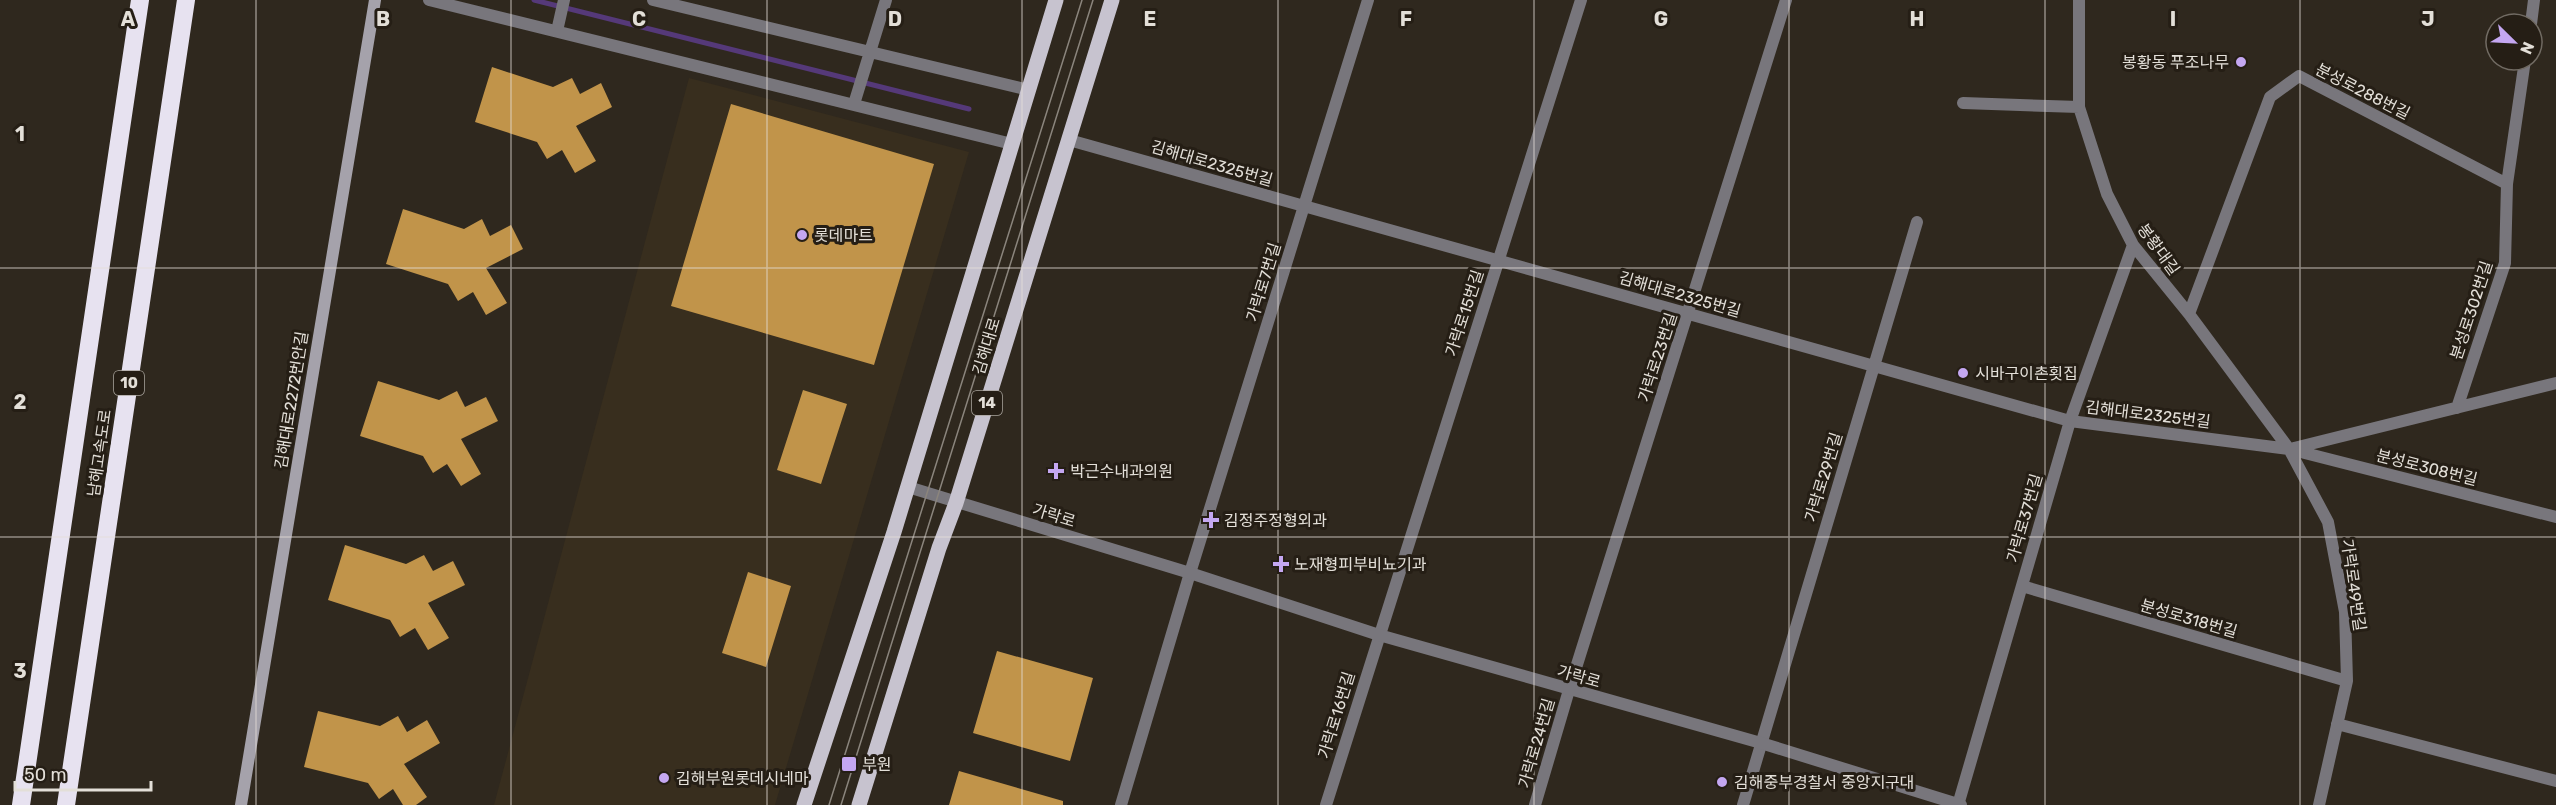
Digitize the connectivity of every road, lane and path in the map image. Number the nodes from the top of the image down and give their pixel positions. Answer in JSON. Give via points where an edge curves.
{"nodes":[{"id":1,"x":140,"y":0,"type":"edge"},
{"id":2,"x":186,"y":0,"type":"edge"},
{"id":3,"x":375,"y":0,"type":"edge"},
{"id":4,"x":429,"y":0,"type":"edge"},
{"id":5,"x":564,"y":0,"type":"edge"},
{"id":6,"x":653,"y":0,"type":"edge"},
{"id":7,"x":886,"y":0,"type":"edge"},
{"id":8,"x":1056,"y":0,"type":"edge"},
{"id":9,"x":1112,"y":0,"type":"edge"},
{"id":10,"x":1368,"y":0,"type":"edge"},
{"id":11,"x":1581,"y":0,"type":"edge"},
{"id":12,"x":1786,"y":0,"type":"edge"},
{"id":13,"x":2079,"y":0,"type":"edge"},
{"id":14,"x":557,"y":31,"type":"junction"},
{"id":15,"x":870,"y":52,"type":"junction"},
{"id":16,"x":2523,"y":72,"type":"edge"},
{"id":17,"x":1029,"y":90,"type":"junction"},
{"id":18,"x":1963,"y":103,"type":"dead end"},
{"id":19,"x":854,"y":104,"type":"junction"},
{"id":20,"x":2079,"y":107,"type":"junction"},
{"id":21,"x":1069,"y":140,"type":"junction"},
{"id":22,"x":1012,"y":144,"type":"junction"},
{"id":23,"x":2507,"y":184,"type":"junction"},
{"id":24,"x":1304,"y":206,"type":"junction"},
{"id":25,"x":1917,"y":222,"type":"dead end"},
{"id":26,"x":2133,"y":245,"type":"junction"},
{"id":27,"x":1498,"y":260,"type":"junction"},
{"id":28,"x":1688,"y":314,"type":"junction"},
{"id":29,"x":2189,"y":314,"type":"junction"},
{"id":30,"x":1873,"y":366,"type":"junction"},
{"id":31,"x":2556,"y":383,"type":"edge"},
{"id":32,"x":2457,"y":408,"type":"junction"},
{"id":33,"x":2070,"y":421,"type":"junction"},
{"id":34,"x":2289,"y":449,"type":"junction"},
{"id":35,"x":908,"y":487,"type":"junction"},
{"id":36,"x":957,"y":503,"type":"junction"},
{"id":37,"x":2556,"y":517,"type":"edge"},
{"id":38,"x":1190,"y":573,"type":"junction"},
{"id":39,"x":2022,"y":586,"type":"junction"},
{"id":40,"x":1379,"y":635,"type":"junction"},
{"id":41,"x":2347,"y":681,"type":"junction"},
{"id":42,"x":1569,"y":690,"type":"junction"},
{"id":43,"x":2337,"y":724,"type":"junction"},
{"id":44,"x":1761,"y":742,"type":"junction"},
{"id":45,"x":2556,"y":781,"type":"edge"},
{"id":46,"x":21,"y":805,"type":"edge"},
{"id":47,"x":66,"y":805,"type":"edge"},
{"id":48,"x":241,"y":805,"type":"edge"},
{"id":49,"x":804,"y":805,"type":"edge"},
{"id":50,"x":859,"y":805,"type":"edge"},
{"id":51,"x":1121,"y":805,"type":"edge"},
{"id":52,"x":1326,"y":805,"type":"edge"},
{"id":53,"x":1535,"y":805,"type":"edge"},
{"id":54,"x":1743,"y":805,"type":"edge"},
{"id":55,"x":1959,"y":805,"type":"edge"},
{"id":56,"x":2319,"y":805,"type":"edge"}],
"edges":[{"from":1,"to":46,"type":"highway","name":"남해고속도로"},
{"from":2,"to":47,"type":"highway","name":"남해고속도로","number":"10"},
{"from":3,"to":48,"type":"main road","name":"김해대로2272번안길"},
{"from":4,"to":14,"type":"street"},
{"from":5,"to":14,"type":"street"},
{"from":6,"to":15,"type":"street"},
{"from":7,"to":15,"type":"street"},
{"from":8,"to":17,"type":"main road","name":"김해대로"},
{"from":9,"to":21,"type":"main road","name":"김해대로","number":"14"},
{"from":10,"to":24,"type":"street","name":"가락로7번길"},
{"from":11,"to":27,"type":"street","name":"가락로15번길"},
{"from":12,"to":28,"type":"street","name":"가락로23번길"},
{"from":13,"to":20,"type":"street","name":"봉황대길"},
{"from":14,"to":19,"type":"street"},
{"from":15,"to":17,"type":"street"},
{"from":15,"to":19,"type":"street"},
{"from":16,"to":23,"type":"street"},
{"from":17,"to":22,"type":"main road","name":"김해대로"},
{"from":18,"to":20,"type":"street"},
{"from":19,"to":22,"type":"street"},
{"from":20,"to":26,"type":"street","name":"봉황대길","via":[[2107,194]]},
{"from":21,"to":24,"type":"street","name":"김해대로2325번길"},
{"from":21,"to":36,"type":"main road","name":"김해대로","number":"14"},
{"from":22,"to":35,"type":"main road","name":"김해대로"},
{"from":23,"to":29,"type":"street","name":"분성로288번길","via":[[2299,76],[2270,97]]},
{"from":23,"to":32,"type":"street","name":"분성로302번길","via":[[2505,263]]},
{"from":24,"to":27,"type":"street","name":"김해대로2325번길"},
{"from":24,"to":38,"type":"street","name":"가락로7번길"},
{"from":25,"to":30,"type":"street","name":"가락로29번길"},
{"from":26,"to":29,"type":"street","name":"봉황대길"},
{"from":26,"to":33,"type":"street","name":"가락로37번길"},
{"from":27,"to":28,"type":"street","name":"김해대로2325번길"},
{"from":27,"to":40,"type":"street","name":"가락로15번길"},
{"from":28,"to":30,"type":"street","name":"김해대로2325번길"},
{"from":28,"to":42,"type":"street","name":"가락로23번길"},
{"from":29,"to":34,"type":"street","name":"봉황대길"},
{"from":30,"to":33,"type":"street","name":"김해대로2325번길"},
{"from":30,"to":44,"type":"street","name":"가락로29번길"},
{"from":31,"to":32,"type":"street"},
{"from":32,"to":34,"type":"street"},
{"from":33,"to":34,"type":"street","name":"김해대로2325번길"},
{"from":33,"to":39,"type":"street","name":"가락로37번길"},
{"from":34,"to":37,"type":"street","name":"분성로308번길"},
{"from":34,"to":41,"type":"street","name":"가락로49번길","via":[[2328,522],[2345,612]]},
{"from":35,"to":36,"type":"street","name":"가락로"},
{"from":35,"to":49,"type":"main road","name":"김해대로"},
{"from":36,"to":38,"type":"street","name":"가락로"},
{"from":36,"to":50,"type":"main road","name":"김해대로","number":"14","via":[[939,548]]},
{"from":38,"to":40,"type":"street","name":"가락로"},
{"from":38,"to":51,"type":"street"},
{"from":39,"to":41,"type":"street","name":"분성로318번길"},
{"from":39,"to":55,"type":"street","name":"가락로37번길"},
{"from":40,"to":42,"type":"street","name":"가락로"},
{"from":40,"to":52,"type":"street","name":"가락로16번길"},
{"from":41,"to":43,"type":"street","name":"가락로49번길"},
{"from":42,"to":44,"type":"street","name":"가락로"},
{"from":42,"to":53,"type":"street","name":"가락로24번길"},
{"from":43,"to":45,"type":"street"},
{"from":43,"to":56,"type":"street","name":"가락로49번길"},
{"from":44,"to":54,"type":"street","name":"가락로29번길"},
{"from":44,"to":55,"type":"street","name":"가락로"}]}
